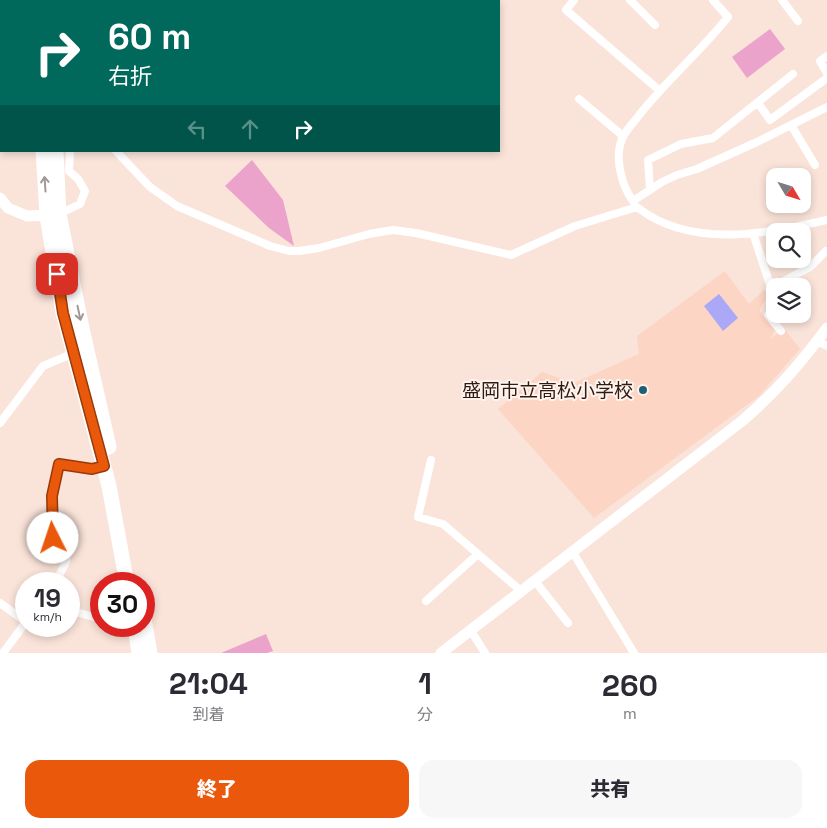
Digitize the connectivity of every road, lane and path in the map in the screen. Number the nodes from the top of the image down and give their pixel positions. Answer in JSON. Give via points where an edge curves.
{"nodes":[{"id":1,"x":574,"y":0,"type":"edge"},
{"id":2,"x":630,"y":0,"type":"edge"},
{"id":3,"x":714,"y":0,"type":"edge"},
{"id":4,"x":782,"y":0,"type":"edge"},
{"id":5,"x":798,"y":21,"type":"dead end"},
{"id":6,"x":655,"y":25,"type":"dead end"},
{"id":7,"x":827,"y":56,"type":"edge"},
{"id":8,"x":827,"y":73,"type":"edge"},
{"id":9,"x":793,"y":74,"type":"dead end"},
{"id":10,"x":827,"y":78,"type":"edge"},
{"id":11,"x":660,"y":91,"type":"junction"},
{"id":12,"x":579,"y":99,"type":"dead end"},
{"id":13,"x":758,"y":103,"type":"junction"},
{"id":14,"x":827,"y":107,"type":"edge"},
{"id":15,"x":770,"y":120,"type":"junction"},
{"id":16,"x":792,"y":125,"type":"junction"},
{"id":17,"x":776,"y":132,"type":"junction"},
{"id":18,"x":623,"y":136,"type":"junction"},
{"id":19,"x":43,"y":152,"type":"edge"},
{"id":20,"x":56,"y":152,"type":"edge"},
{"id":21,"x":70,"y":152,"type":"edge"},
{"id":22,"x":117,"y":152,"type":"edge"},
{"id":23,"x":815,"y":165,"type":"dead end"},
{"id":24,"x":650,"y":190,"type":"junction"},
{"id":25,"x":0,"y":198,"type":"edge"},
{"id":26,"x":53,"y":215,"type":"junction"},
{"id":27,"x":827,"y":220,"type":"edge"},
{"id":28,"x":753,"y":234,"type":"junction"},
{"id":29,"x":826,"y":251,"type":"dead end"},
{"id":30,"x":768,"y":278,"type":"edge"},
{"id":31,"x":790,"y":278,"type":"edge"},
{"id":32,"x":774,"y":323,"type":"edge"},
{"id":33,"x":827,"y":328,"type":"edge"},
{"id":34,"x":781,"y":332,"type":"dead end"},
{"id":35,"x":822,"y":343,"type":"edge"},
{"id":36,"x":74,"y":353,"type":"junction"},
{"id":37,"x":0,"y":423,"type":"edge"},
{"id":38,"x":430,"y":460,"type":"dead end"},
{"id":39,"x":104,"y":466,"type":"junction"},
{"id":40,"x":572,"y":552,"type":"junction"},
{"id":41,"x":478,"y":554,"type":"junction"},
{"id":42,"x":61,"y":572,"type":"edge"},
{"id":43,"x":125,"y":572,"type":"edge"},
{"id":44,"x":135,"y":572,"type":"edge"},
{"id":45,"x":535,"y":581,"type":"junction"},
{"id":46,"x":521,"y":591,"type":"junction"},
{"id":47,"x":426,"y":601,"type":"dead end"},
{"id":48,"x":0,"y":603,"type":"edge"},
{"id":49,"x":15,"y":614,"type":"edge"},
{"id":50,"x":568,"y":623,"type":"dead end"},
{"id":51,"x":471,"y":631,"type":"junction"},
{"id":52,"x":15,"y":637,"type":"edge"},
{"id":53,"x":136,"y":637,"type":"edge"},
{"id":54,"x":147,"y":637,"type":"edge"},
{"id":55,"x":3,"y":653,"type":"edge"},
{"id":56,"x":139,"y":653,"type":"edge"},
{"id":57,"x":150,"y":653,"type":"edge"},
{"id":58,"x":441,"y":653,"type":"edge"},
{"id":59,"x":485,"y":653,"type":"edge"},
{"id":60,"x":634,"y":653,"type":"edge"}],
"edges":[{"from":1,"to":11,"type":"street","via":[[566,10]]},
{"from":2,"to":6,"type":"street"},
{"from":3,"to":11,"type":"street","via":[[728,17]]},
{"from":4,"to":5,"type":"street"},
{"from":7,"to":8,"type":"street","via":[[820,61]]},
{"from":9,"to":13,"type":"street"},
{"from":10,"to":15,"type":"street"},
{"from":11,"to":18,"type":"street"},
{"from":12,"to":18,"type":"street"},
{"from":13,"to":15,"type":"street"},
{"from":13,"to":24,"type":"street","via":[[713,138],[681,144],[648,160]]},
{"from":14,"to":16,"type":"street"},
{"from":15,"to":17,"type":"street"},
{"from":16,"to":17,"type":"street"},
{"from":16,"to":23,"type":"street"},
{"from":17,"to":24,"type":"street","via":[[697,169],[676,175]]},
{"from":18,"to":24,"type":"street","via":[[619,160],[627,194],[633,201]]},
{"from":26,"to":19,"type":"highway","one_way":true},
{"from":20,"to":26,"type":"highway"},
{"from":21,"to":26,"type":"street","via":[[69,171],[84,191],[80,204]]},
{"from":22,"to":28,"type":"street","via":[[150,187],[177,206],[289,251],[319,248],[393,230],[511,254],[576,226],[637,206],[650,217],[672,226],[713,234]]},
{"from":25,"to":26,"type":"street","via":[[8,208],[28,216]]},
{"from":26,"to":36,"type":"highway","via":[[63,313]]},
{"from":26,"to":44,"type":"highway","one_way":true,"via":[[119,490]]},
{"from":27,"to":28,"type":"street"},
{"from":28,"to":30,"type":"street"},
{"from":29,"to":31,"type":"street","via":[[810,267]]},
{"from":32,"to":34,"type":"street"},
{"from":33,"to":35,"type":"street"},
{"from":35,"to":40,"type":"street","via":[[742,421]]},
{"from":36,"to":37,"type":"street","via":[[43,366]]},
{"from":36,"to":39,"type":"highway"},
{"from":38,"to":41,"type":"street","via":[[418,517],[443,524]]},
{"from":39,"to":42,"type":"street","via":[[92,469],[59,464],[52,496],[52,527],[53,542],[67,553]]},
{"from":39,"to":43,"type":"highway"},
{"from":40,"to":45,"type":"street"},
{"from":40,"to":60,"type":"street"},
{"from":41,"to":46,"type":"street"},
{"from":41,"to":47,"type":"street"},
{"from":45,"to":46,"type":"street"},
{"from":45,"to":50,"type":"street"},
{"from":46,"to":51,"type":"street"},
{"from":48,"to":49,"type":"street"},
{"from":51,"to":58,"type":"street"},
{"from":51,"to":59,"type":"street"},
{"from":52,"to":55,"type":"street"},
{"from":53,"to":56,"type":"highway"},
{"from":54,"to":57,"type":"highway"}]}
